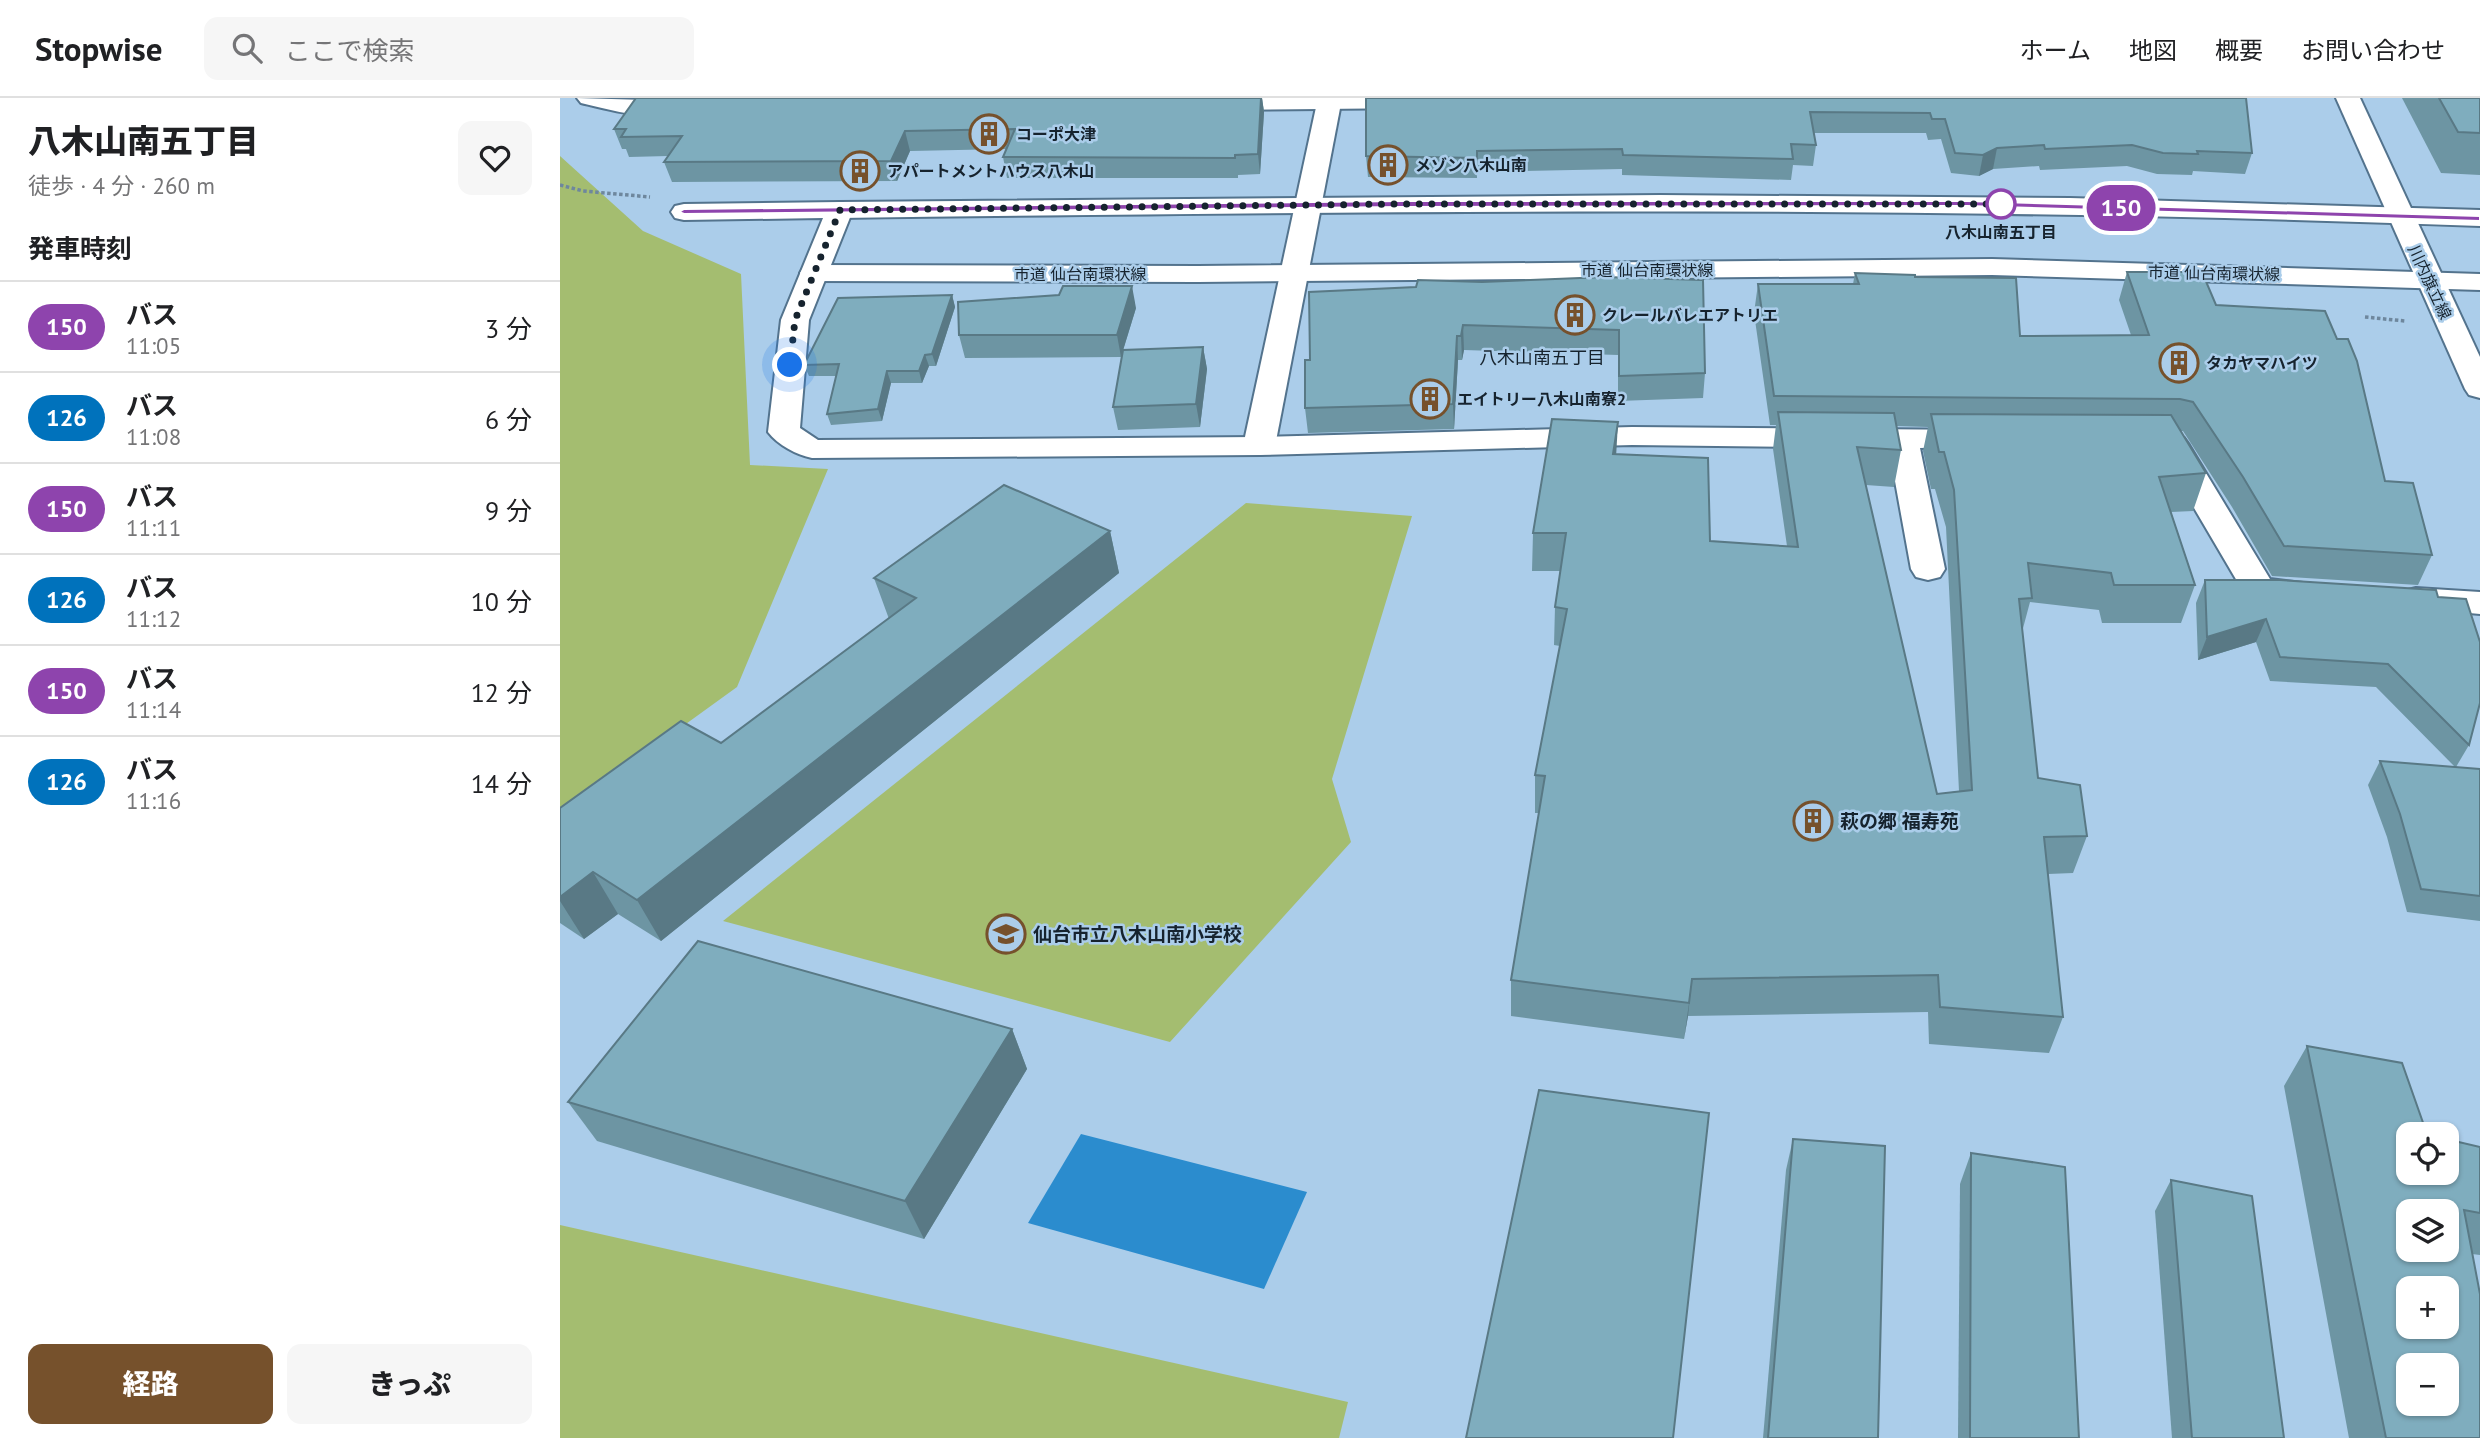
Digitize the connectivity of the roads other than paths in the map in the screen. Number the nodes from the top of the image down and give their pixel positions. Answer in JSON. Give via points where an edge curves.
{"nodes":[{"id":1,"x":589,"y":98,"type":"edge"},
{"id":2,"x":2348,"y":98,"type":"edge"},
{"id":3,"x":1330,"y":100,"type":"edge"},
{"id":4,"x":1441,"y":102,"type":"edge"},
{"id":5,"x":1192,"y":103,"type":"edge"},
{"id":6,"x":698,"y":108,"type":"edge"},
{"id":7,"x":1308,"y":205,"type":"junction"},
{"id":8,"x":840,"y":210,"type":"junction"},
{"id":9,"x":684,"y":212,"type":"dead end"},
{"id":10,"x":2399,"y":215,"type":"junction"},
{"id":11,"x":2480,"y":218,"type":"edge"},
{"id":12,"x":814,"y":273,"type":"junction"},
{"id":13,"x":1294,"y":273,"type":"junction"},
{"id":14,"x":2428,"y":278,"type":"junction"},
{"id":15,"x":2480,"y":282,"type":"edge"},
{"id":16,"x":2480,"y":389,"type":"edge"},
{"id":17,"x":1903,"y":439,"type":"junction"},
{"id":18,"x":2010,"y":439,"type":"edge"},
{"id":19,"x":2143,"y":440,"type":"edge"},
{"id":20,"x":1259,"y":446,"type":"junction"},
{"id":21,"x":1928,"y":569,"type":"dead end"},
{"id":22,"x":2328,"y":594,"type":"edge"},
{"id":23,"x":2384,"y":597,"type":"edge"},
{"id":24,"x":2480,"y":603,"type":"edge"}],
"edges":[{"from":1,"to":6,"type":"street","via":[[643,108]]},
{"from":2,"to":10,"type":"street","name":"川内旗立線"},
{"from":3,"to":4,"type":"street"},
{"from":3,"to":5,"type":"street"},
{"from":3,"to":7,"type":"street"},
{"from":7,"to":8,"type":"street"},
{"from":7,"to":10,"type":"street","via":[[1967,203]]},
{"from":7,"to":13,"type":"street"},
{"from":8,"to":9,"type":"street"},
{"from":8,"to":12,"type":"street"},
{"from":10,"to":11,"type":"street"},
{"from":10,"to":14,"type":"street","name":"川内旗立線"},
{"from":12,"to":13,"type":"street","name":"市道 仙台南環状線"},
{"from":12,"to":20,"type":"street","via":[[795,320],[784,432],[812,449]]},
{"from":13,"to":14,"type":"street","name":"市道 仙台南環状線","via":[[1992,267]]},
{"from":13,"to":20,"type":"street"},
{"from":14,"to":15,"type":"street","name":"市道 仙台南環状線"},
{"from":14,"to":16,"type":"street","name":"川内旗立線"},
{"from":17,"to":18,"type":"street"},
{"from":17,"to":20,"type":"street","via":[[1632,436]]},
{"from":17,"to":21,"type":"street"},
{"from":19,"to":22,"type":"street","via":[[2170,440],[2259,590]]},
{"from":23,"to":24,"type":"street"}]}
